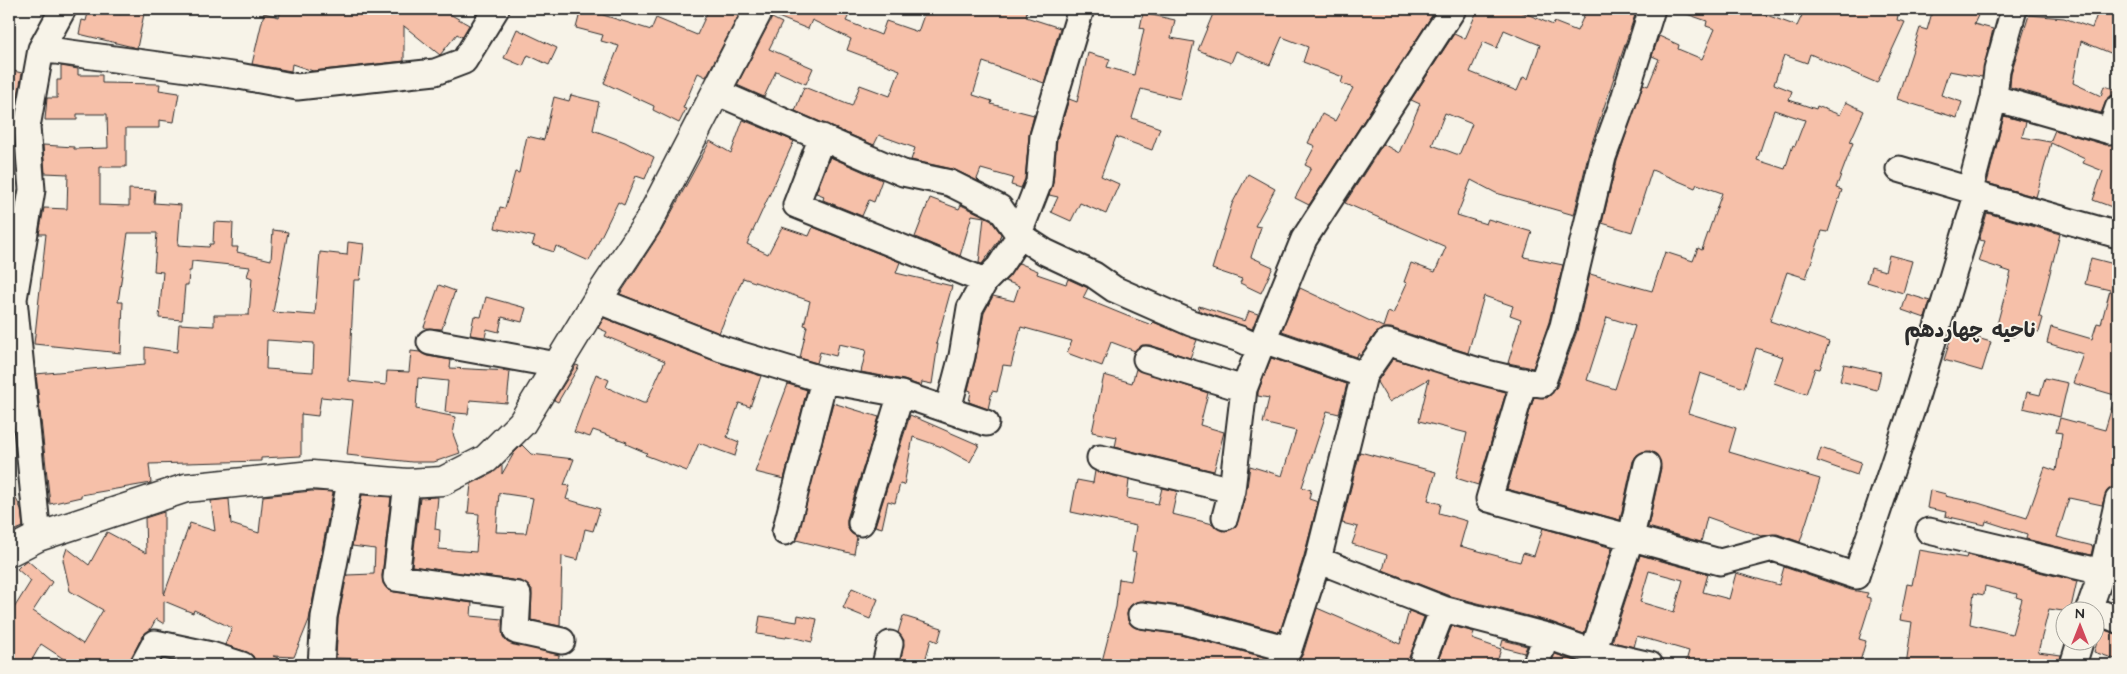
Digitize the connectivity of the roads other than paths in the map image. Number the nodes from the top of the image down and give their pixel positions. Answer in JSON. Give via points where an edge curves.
{"nodes":[{"id":1,"x":64,"y":9,"type":"edge"},
{"id":2,"x":496,"y":9,"type":"edge"},
{"id":3,"x":759,"y":9,"type":"edge"},
{"id":4,"x":1081,"y":9,"type":"edge"},
{"id":5,"x":1453,"y":9,"type":"edge"},
{"id":6,"x":1652,"y":9,"type":"edge"},
{"id":7,"x":2014,"y":9,"type":"edge"},
{"id":8,"x":41,"y":49,"type":"junction"},
{"id":9,"x":716,"y":92,"type":"junction"},
{"id":10,"x":1994,"y":98,"type":"junction"},
{"id":11,"x":2118,"y":108,"type":"edge"},
{"id":12,"x":822,"y":137,"type":"junction"},
{"id":13,"x":1899,"y":170,"type":"dead end"},
{"id":14,"x":1973,"y":193,"type":"junction"},
{"id":15,"x":1019,"y":234,"type":"junction"},
{"id":16,"x":2118,"y":235,"type":"edge"},
{"id":17,"x":985,"y":281,"type":"junction"},
{"id":18,"x":11,"y":300,"type":"edge"},
{"id":19,"x":597,"y":300,"type":"junction"},
{"id":20,"x":1264,"y":340,"type":"junction"},
{"id":21,"x":430,"y":342,"type":"dead end"},
{"id":22,"x":1146,"y":359,"type":"dead end"},
{"id":23,"x":558,"y":365,"type":"junction"},
{"id":24,"x":1364,"y":375,"type":"junction"},
{"id":25,"x":824,"y":380,"type":"junction"},
{"id":26,"x":1524,"y":381,"type":"junction"},
{"id":27,"x":1244,"y":389,"type":"junction"},
{"id":28,"x":901,"y":394,"type":"junction"},
{"id":29,"x":948,"y":409,"type":"junction"},
{"id":30,"x":986,"y":423,"type":"dead end"},
{"id":31,"x":1100,"y":458,"type":"dead end"},
{"id":32,"x":1647,"y":465,"type":"dead end"},
{"id":33,"x":350,"y":477,"type":"junction"},
{"id":34,"x":407,"y":483,"type":"junction"},
{"id":35,"x":1232,"y":490,"type":"junction"},
{"id":36,"x":2118,"y":500,"type":"edge"},
{"id":37,"x":1225,"y":517,"type":"dead end"},
{"id":38,"x":861,"y":523,"type":"dead end"},
{"id":39,"x":1930,"y":531,"type":"dead end"},
{"id":40,"x":785,"y":532,"type":"dead end"},
{"id":41,"x":38,"y":537,"type":"junction"},
{"id":42,"x":1630,"y":537,"type":"junction"},
{"id":43,"x":9,"y":552,"type":"edge"},
{"id":44,"x":1318,"y":560,"type":"junction"},
{"id":45,"x":2102,"y":572,"type":"junction"},
{"id":46,"x":2092,"y":602,"type":"edge"},
{"id":47,"x":1443,"y":609,"type":"junction"},
{"id":48,"x":1141,"y":615,"type":"dead end"},
{"id":49,"x":2104,"y":615,"type":"edge"},
{"id":50,"x":2118,"y":620,"type":"edge"},
{"id":51,"x":1547,"y":636,"type":"junction"},
{"id":52,"x":562,"y":641,"type":"dead end"},
{"id":53,"x":1594,"y":652,"type":"junction"},
{"id":54,"x":2077,"y":652,"type":"edge"},
{"id":55,"x":1285,"y":657,"type":"edge"},
{"id":56,"x":143,"y":665,"type":"edge"},
{"id":57,"x":242,"y":665,"type":"edge"},
{"id":58,"x":321,"y":665,"type":"edge"},
{"id":59,"x":1421,"y":665,"type":"edge"},
{"id":60,"x":1536,"y":665,"type":"edge"},
{"id":61,"x":1650,"y":665,"type":"edge"},
{"id":62,"x":2073,"y":665,"type":"edge"}],
"edges":[{"from":1,"to":8,"type":"street"},
{"from":2,"to":8,"type":"street","via":[[464,61],[435,72],[297,87]]},
{"from":3,"to":9,"type":"main road"},
{"from":4,"to":15,"type":"street","via":[[1043,136],[1039,182]]},
{"from":5,"to":20,"type":"street","via":[[1304,239]]},
{"from":6,"to":26,"type":"street","via":[[1603,157],[1563,326],[1542,384]]},
{"from":7,"to":10,"type":"street","via":[[1997,70]]},
{"from":8,"to":18,"type":"street","via":[[27,127],[32,190]]},
{"from":9,"to":12,"type":"street"},
{"from":9,"to":19,"type":"main road","via":[[648,223]]},
{"from":10,"to":11,"type":"street","via":[[2110,131]]},
{"from":10,"to":14,"type":"street"},
{"from":12,"to":15,"type":"street","via":[[903,173],[950,183],[1000,208]]},
{"from":12,"to":17,"type":"street","via":[[796,206]]},
{"from":13,"to":14,"type":"street"},
{"from":14,"to":16,"type":"street"},
{"from":14,"to":42,"type":"street","via":[[1916,397],[1856,576],[1773,548],[1720,562]]},
{"from":15,"to":17,"type":"street","via":[[999,267]]},
{"from":15,"to":20,"type":"street","via":[[1045,252],[1094,275],[1114,289],[1191,323],[1253,345]]},
{"from":17,"to":29,"type":"street","via":[[970,308]]},
{"from":18,"to":41,"type":"street"},
{"from":19,"to":23,"type":"main road"},
{"from":19,"to":25,"type":"street","via":[[722,349]]},
{"from":20,"to":24,"type":"street"},
{"from":20,"to":27,"type":"street"},
{"from":21,"to":23,"type":"street"},
{"from":22,"to":27,"type":"street"},
{"from":23,"to":34,"type":"main road","via":[[522,423],[486,459],[443,481]]},
{"from":24,"to":26,"type":"street","via":[[1387,342],[1448,362]]},
{"from":24,"to":44,"type":"street"},
{"from":25,"to":28,"type":"street"},
{"from":25,"to":40,"type":"street"},
{"from":26,"to":42,"type":"street","via":[[1489,499]]},
{"from":27,"to":35,"type":"street"},
{"from":28,"to":29,"type":"street"},
{"from":28,"to":38,"type":"street"},
{"from":29,"to":30,"type":"street"},
{"from":31,"to":35,"type":"street"},
{"from":32,"to":42,"type":"street"},
{"from":33,"to":34,"type":"main road"},
{"from":33,"to":41,"type":"main road","via":[[312,475],[186,488]]},
{"from":33,"to":58,"type":"street","via":[[324,617]]},
{"from":34,"to":52,"type":"street","via":[[396,578],[518,595],[516,632]]},
{"from":35,"to":37,"type":"street"},
{"from":36,"to":45,"type":"street"},
{"from":39,"to":45,"type":"street"},
{"from":41,"to":43,"type":"main road"},
{"from":42,"to":53,"type":"street"},
{"from":44,"to":47,"type":"street"},
{"from":44,"to":55,"type":"street"},
{"from":45,"to":46,"type":"street"},
{"from":47,"to":51,"type":"street"},
{"from":47,"to":59,"type":"street"},
{"from":48,"to":55,"type":"street","via":[[1184,621]]},
{"from":49,"to":50,"type":"street"},
{"from":51,"to":53,"type":"street"},
{"from":51,"to":60,"type":"street"},
{"from":53,"to":61,"type":"street"},
{"from":54,"to":62,"type":"street"},
{"from":56,"to":57,"type":"street","via":[[155,644]]}]}
